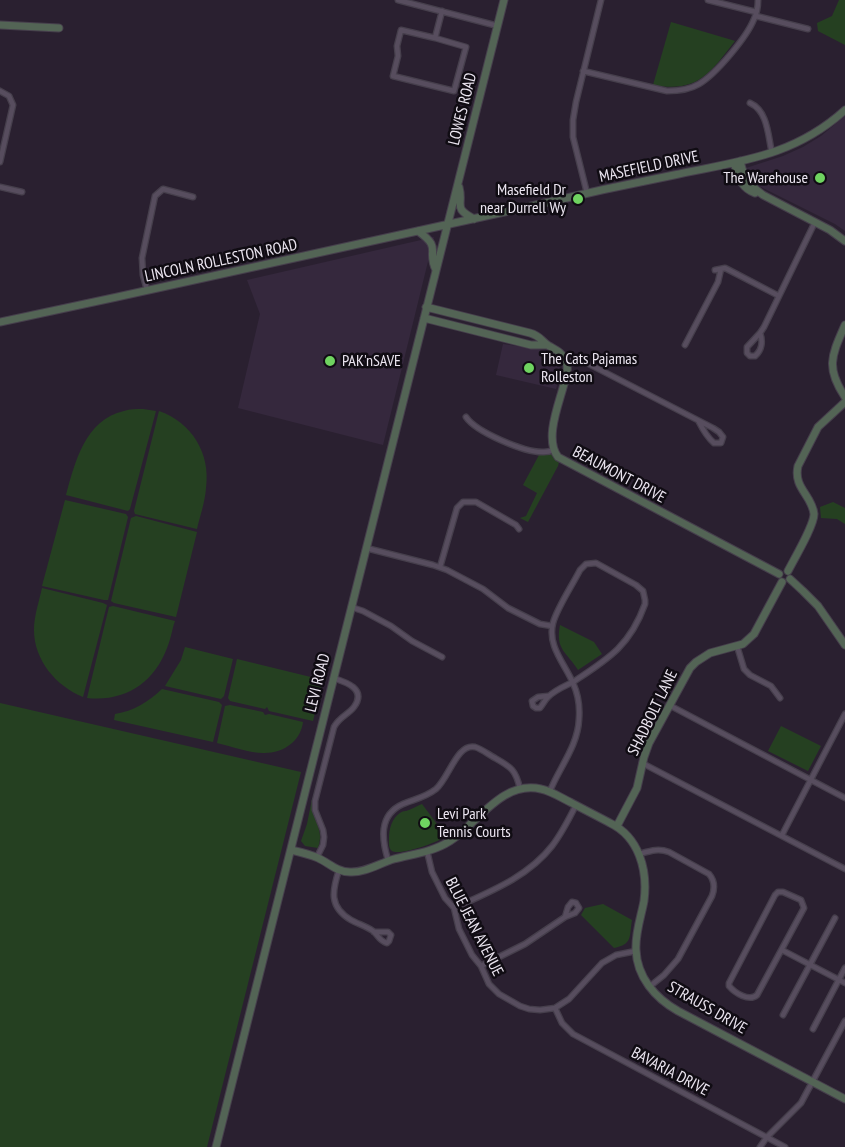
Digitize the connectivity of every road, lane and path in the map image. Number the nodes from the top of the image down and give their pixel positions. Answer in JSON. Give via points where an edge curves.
{"nodes":[{"id":1,"x":398,"y":0,"type":"edge"},
{"id":2,"x":504,"y":0,"type":"edge"},
{"id":3,"x":602,"y":0,"type":"edge"},
{"id":4,"x":708,"y":0,"type":"edge"},
{"id":5,"x":758,"y":0,"type":"edge"},
{"id":6,"x":442,"y":11,"type":"junction"},
{"id":7,"x":756,"y":14,"type":"junction"},
{"id":8,"x":0,"y":25,"type":"edge"},
{"id":9,"x":498,"y":26,"type":"junction"},
{"id":10,"x":59,"y":28,"type":"dead end"},
{"id":11,"x":808,"y":29,"type":"dead end"},
{"id":12,"x":435,"y":38,"type":"junction"},
{"id":13,"x":583,"y":71,"type":"junction"},
{"id":14,"x":0,"y":91,"type":"edge"},
{"id":15,"x":750,"y":102,"type":"dead end"},
{"id":16,"x":845,"y":110,"type":"edge"},
{"id":17,"x":772,"y":153,"type":"junction"},
{"id":18,"x":0,"y":162,"type":"edge"},
{"id":19,"x":737,"y":162,"type":"junction"},
{"id":20,"x":458,"y":185,"type":"junction"},
{"id":21,"x":0,"y":187,"type":"edge"},
{"id":22,"x":22,"y":192,"type":"dead end"},
{"id":23,"x":587,"y":194,"type":"junction"},
{"id":24,"x":194,"y":197,"type":"dead end"},
{"id":25,"x":474,"y":219,"type":"junction"},
{"id":26,"x":815,"y":222,"type":"junction"},
{"id":27,"x":447,"y":225,"type":"junction"},
{"id":28,"x":418,"y":231,"type":"junction"},
{"id":29,"x":845,"y":241,"type":"edge"},
{"id":30,"x":436,"y":270,"type":"junction"},
{"id":31,"x":147,"y":290,"type":"junction"},
{"id":32,"x":779,"y":296,"type":"junction"},
{"id":33,"x":426,"y":307,"type":"junction"},
{"id":34,"x":424,"y":318,"type":"junction"},
{"id":35,"x":0,"y":322,"type":"edge"},
{"id":36,"x":491,"y":323,"type":"junction"},
{"id":37,"x":845,"y":325,"type":"edge"},
{"id":38,"x":760,"y":333,"type":"junction"},
{"id":39,"x":488,"y":334,"type":"junction"},
{"id":40,"x":547,"y":345,"type":"junction"},
{"id":41,"x":685,"y":345,"type":"dead end"},
{"id":42,"x":566,"y":363,"type":"junction"},
{"id":43,"x":845,"y":397,"type":"edge"},
{"id":44,"x":845,"y":402,"type":"edge"},
{"id":45,"x":466,"y":417,"type":"dead end"},
{"id":46,"x":699,"y":422,"type":"junction"},
{"id":47,"x":553,"y":450,"type":"junction"},
{"id":48,"x":519,"y":529,"type":"dead end"},
{"id":49,"x":366,"y":548,"type":"junction"},
{"id":50,"x":440,"y":567,"type":"junction"},
{"id":51,"x":788,"y":571,"type":"junction"},
{"id":52,"x":781,"y":578,"type":"junction"},
{"id":53,"x":790,"y":579,"type":"junction"},
{"id":54,"x":351,"y":607,"type":"junction"},
{"id":55,"x":552,"y":626,"type":"junction"},
{"id":56,"x":845,"y":645,"type":"edge"},
{"id":57,"x":737,"y":646,"type":"junction"},
{"id":58,"x":442,"y":657,"type":"dead end"},
{"id":59,"x":333,"y":678,"type":"junction"},
{"id":60,"x":573,"y":682,"type":"junction"},
{"id":61,"x":548,"y":696,"type":"dead end"},
{"id":62,"x":780,"y":698,"type":"dead end"},
{"id":63,"x":669,"y":705,"type":"junction"},
{"id":64,"x":845,"y":714,"type":"edge"},
{"id":65,"x":642,"y":763,"type":"junction"},
{"id":66,"x":811,"y":780,"type":"junction"},
{"id":67,"x":520,"y":789,"type":"junction"},
{"id":68,"x":550,"y":791,"type":"junction"},
{"id":69,"x":845,"y":798,"type":"edge"},
{"id":70,"x":576,"y":805,"type":"junction"},
{"id":71,"x":617,"y":826,"type":"junction"},
{"id":72,"x":782,"y":836,"type":"junction"},
{"id":73,"x":291,"y":850,"type":"junction"},
{"id":74,"x":427,"y":851,"type":"junction"},
{"id":75,"x":639,"y":854,"type":"junction"},
{"id":76,"x":317,"y":857,"type":"junction"},
{"id":77,"x":388,"y":860,"type":"junction"},
{"id":78,"x":845,"y":869,"type":"edge"},
{"id":79,"x":339,"y":870,"type":"junction"},
{"id":80,"x":454,"y":908,"type":"junction"},
{"id":81,"x":565,"y":917,"type":"dead end"},
{"id":82,"x":836,"y":918,"type":"dead end"},
{"id":83,"x":374,"y":932,"type":"dead end"},
{"id":84,"x":782,"y":950,"type":"junction"},
{"id":85,"x":636,"y":951,"type":"junction"},
{"id":86,"x":810,"y":965,"type":"junction"},
{"id":87,"x":481,"y":966,"type":"junction"},
{"id":88,"x":845,"y":968,"type":"edge"},
{"id":89,"x":839,"y":980,"type":"junction"},
{"id":90,"x":845,"y":983,"type":"edge"},
{"id":91,"x":649,"y":987,"type":"junction"},
{"id":92,"x":555,"y":1008,"type":"junction"},
{"id":93,"x":783,"y":1015,"type":"dead end"},
{"id":94,"x":845,"y":1021,"type":"edge"},
{"id":95,"x":813,"y":1029,"type":"dead end"},
{"id":96,"x":813,"y":1082,"type":"junction"},
{"id":97,"x":845,"y":1099,"type":"edge"},
{"id":98,"x":767,"y":1137,"type":"junction"},
{"id":99,"x":216,"y":1147,"type":"edge"},
{"id":100,"x":760,"y":1147,"type":"edge"},
{"id":101,"x":785,"y":1147,"type":"edge"}],
"edges":[{"from":1,"to":6,"type":"street"},
{"from":2,"to":9,"type":"street","name":"LOWES ROAD"},
{"from":3,"to":13,"type":"street"},
{"from":4,"to":7,"type":"street"},
{"from":5,"to":7,"type":"street"},
{"from":6,"to":9,"type":"street"},
{"from":6,"to":12,"type":"street"},
{"from":7,"to":11,"type":"street"},
{"from":7,"to":13,"type":"street","via":[[741,40],[708,78],[687,89],[657,90]]},
{"from":8,"to":10,"type":"street"},
{"from":9,"to":20,"type":"street","name":"LOWES ROAD"},
{"from":12,"to":12,"type":"street","via":[[466,47],[454,91],[393,76],[401,30]]},
{"from":13,"to":23,"type":"street","via":[[573,129]]},
{"from":14,"to":18,"type":"street","via":[[9,96],[13,105]]},
{"from":15,"to":17,"type":"street","via":[[764,116]]},
{"from":16,"to":17,"type":"street","name":"MASEFIELD DRIVE","via":[[807,138]]},
{"from":17,"to":19,"type":"street","name":"MASEFIELD DRIVE"},
{"from":19,"to":23,"type":"street","name":"MASEFIELD DRIVE"},
{"from":19,"to":26,"type":"street","via":[[747,190]]},
{"from":20,"to":25,"type":"street","via":[[460,207]]},
{"from":20,"to":27,"type":"street","name":"LOWES ROAD"},
{"from":21,"to":22,"type":"street"},
{"from":23,"to":25,"type":"street","name":"MASEFIELD DRIVE"},
{"from":24,"to":31,"type":"street","via":[[163,189],[155,195],[142,258]]},
{"from":25,"to":27,"type":"street","name":"MASEFIELD DRIVE"},
{"from":26,"to":29,"type":"street"},
{"from":26,"to":32,"type":"street"},
{"from":27,"to":28,"type":"street","name":"LINCOLN ROLLESTON ROAD"},
{"from":27,"to":30,"type":"street","name":"LEVI ROAD"},
{"from":28,"to":30,"type":"street","via":[[433,246]]},
{"from":28,"to":31,"type":"street","name":"LINCOLN ROLLESTON ROAD"},
{"from":30,"to":33,"type":"street","name":"LEVI ROAD"},
{"from":31,"to":35,"type":"street","name":"LINCOLN ROLLESTON ROAD"},
{"from":32,"to":38,"type":"street"},
{"from":32,"to":41,"type":"street","via":[[729,270],[718,269],[718,282]]},
{"from":33,"to":34,"type":"street","name":"LEVI ROAD"},
{"from":33,"to":36,"type":"street"},
{"from":34,"to":39,"type":"street"},
{"from":34,"to":49,"type":"street","name":"LEVI ROAD"},
{"from":36,"to":39,"type":"street"},
{"from":36,"to":40,"type":"street","via":[[536,335]]},
{"from":37,"to":43,"type":"street","via":[[834,348],[832,367]]},
{"from":38,"to":38,"type":"street","via":[[759,351],[751,357],[746,349]]},
{"from":39,"to":40,"type":"street"},
{"from":40,"to":42,"type":"street","via":[[558,351]]},
{"from":42,"to":46,"type":"street","via":[[583,361]]},
{"from":42,"to":47,"type":"street","name":"BEAUMONT DRIVE","via":[[552,435]]},
{"from":44,"to":51,"type":"street","via":[[818,427],[798,466],[798,482],[814,516]]},
{"from":45,"to":47,"type":"street","via":[[473,426],[509,444],[538,452]]},
{"from":46,"to":46,"type":"street","via":[[719,432],[723,437],[721,443],[714,443]]},
{"from":47,"to":52,"type":"street","name":"BEAUMONT DRIVE","via":[[561,460]]},
{"from":48,"to":50,"type":"street","via":[[476,502],[463,502],[456,508]]},
{"from":49,"to":50,"type":"street"},
{"from":49,"to":54,"type":"street","name":"LEVI ROAD"},
{"from":50,"to":55,"type":"street","via":[[483,589],[508,608]]},
{"from":51,"to":52,"type":"street","via":[[782,571]]},
{"from":51,"to":53,"type":"street"},
{"from":52,"to":53,"type":"street","via":[[786,582]]},
{"from":52,"to":57,"type":"street","name":"SHADBOLT LANE","via":[[754,634]]},
{"from":53,"to":56,"type":"street","via":[[818,606]]},
{"from":54,"to":58,"type":"street"},
{"from":54,"to":59,"type":"street","name":"LEVI ROAD"},
{"from":55,"to":60,"type":"street","via":[[554,648]]},
{"from":55,"to":60,"type":"street","via":[[586,564],[596,563],[643,591],[644,608],[622,645]]},
{"from":57,"to":62,"type":"street","via":[[744,669],[771,686]]},
{"from":57,"to":63,"type":"street","name":"SHADBOLT LANE","via":[[710,653],[696,662]]},
{"from":59,"to":73,"type":"street","name":"LEVI ROAD"},
{"from":59,"to":76,"type":"street","via":[[353,686],[357,698],[334,728],[317,792],[315,810],[324,837]]},
{"from":60,"to":61,"type":"street"},
{"from":60,"to":68,"type":"street","via":[[579,702],[579,725]]},
{"from":63,"to":65,"type":"street","name":"SHADBOLT LANE"},
{"from":63,"to":66,"type":"street"},
{"from":64,"to":66,"type":"street"},
{"from":65,"to":71,"type":"street","name":"SHADBOLT LANE","via":[[637,788]]},
{"from":65,"to":72,"type":"street"},
{"from":66,"to":69,"type":"street"},
{"from":66,"to":72,"type":"street"},
{"from":67,"to":68,"type":"street","name":"STRAUSS DRIVE"},
{"from":67,"to":74,"type":"street","via":[[499,799],[450,841]]},
{"from":67,"to":77,"type":"street","via":[[516,775],[506,764],[474,747],[462,750],[437,788],[400,805],[389,815],[383,837]]},
{"from":68,"to":70,"type":"street","name":"STRAUSS DRIVE"},
{"from":70,"to":71,"type":"street","name":"STRAUSS DRIVE"},
{"from":70,"to":80,"type":"street","via":[[558,837],[536,864]]},
{"from":71,"to":75,"type":"street","name":"STRAUSS DRIVE"},
{"from":72,"to":78,"type":"street"},
{"from":73,"to":76,"type":"street"},
{"from":73,"to":99,"type":"street","name":"LEVI ROAD"},
{"from":74,"to":77,"type":"street"},
{"from":74,"to":80,"type":"street","name":"BLUE JEAN AVENUE","via":[[438,886]]},
{"from":75,"to":85,"type":"street","name":"STRAUSS DRIVE","via":[[645,890]]},
{"from":75,"to":91,"type":"street","via":[[669,852],[709,874],[714,887],[678,959]]},
{"from":76,"to":79,"type":"street"},
{"from":77,"to":79,"type":"street","via":[[357,872]]},
{"from":79,"to":83,"type":"street","via":[[334,888],[336,906]]},
{"from":80,"to":87,"type":"street","name":"BLUE JEAN AVENUE","via":[[465,940]]},
{"from":81,"to":87,"type":"street","via":[[525,944]]},
{"from":82,"to":86,"type":"street"},
{"from":84,"to":84,"type":"street","via":[[753,999],[729,986],[778,892],[801,900],[804,908]]},
{"from":84,"to":86,"type":"street"},
{"from":85,"to":91,"type":"street","name":"STRAUSS DRIVE"},
{"from":85,"to":92,"type":"street","via":[[602,963],[569,999]]},
{"from":86,"to":89,"type":"street"},
{"from":86,"to":93,"type":"street"},
{"from":87,"to":92,"type":"street","name":"BLUE JEAN AVENUE","via":[[489,984],[507,999],[529,1009]]},
{"from":88,"to":89,"type":"street"},
{"from":89,"to":90,"type":"street"},
{"from":89,"to":95,"type":"street"},
{"from":91,"to":96,"type":"street","name":"STRAUSS DRIVE","via":[[671,1007]]},
{"from":92,"to":98,"type":"street","name":"BAVARIA DRIVE","via":[[562,1023],[580,1038]]},
{"from":94,"to":96,"type":"street"},
{"from":96,"to":97,"type":"street","name":"STRAUSS DRIVE"},
{"from":96,"to":98,"type":"street","via":[[801,1103]]},
{"from":98,"to":100,"type":"street"},
{"from":98,"to":101,"type":"street","name":"BAVARIA DRIVE"}]}
